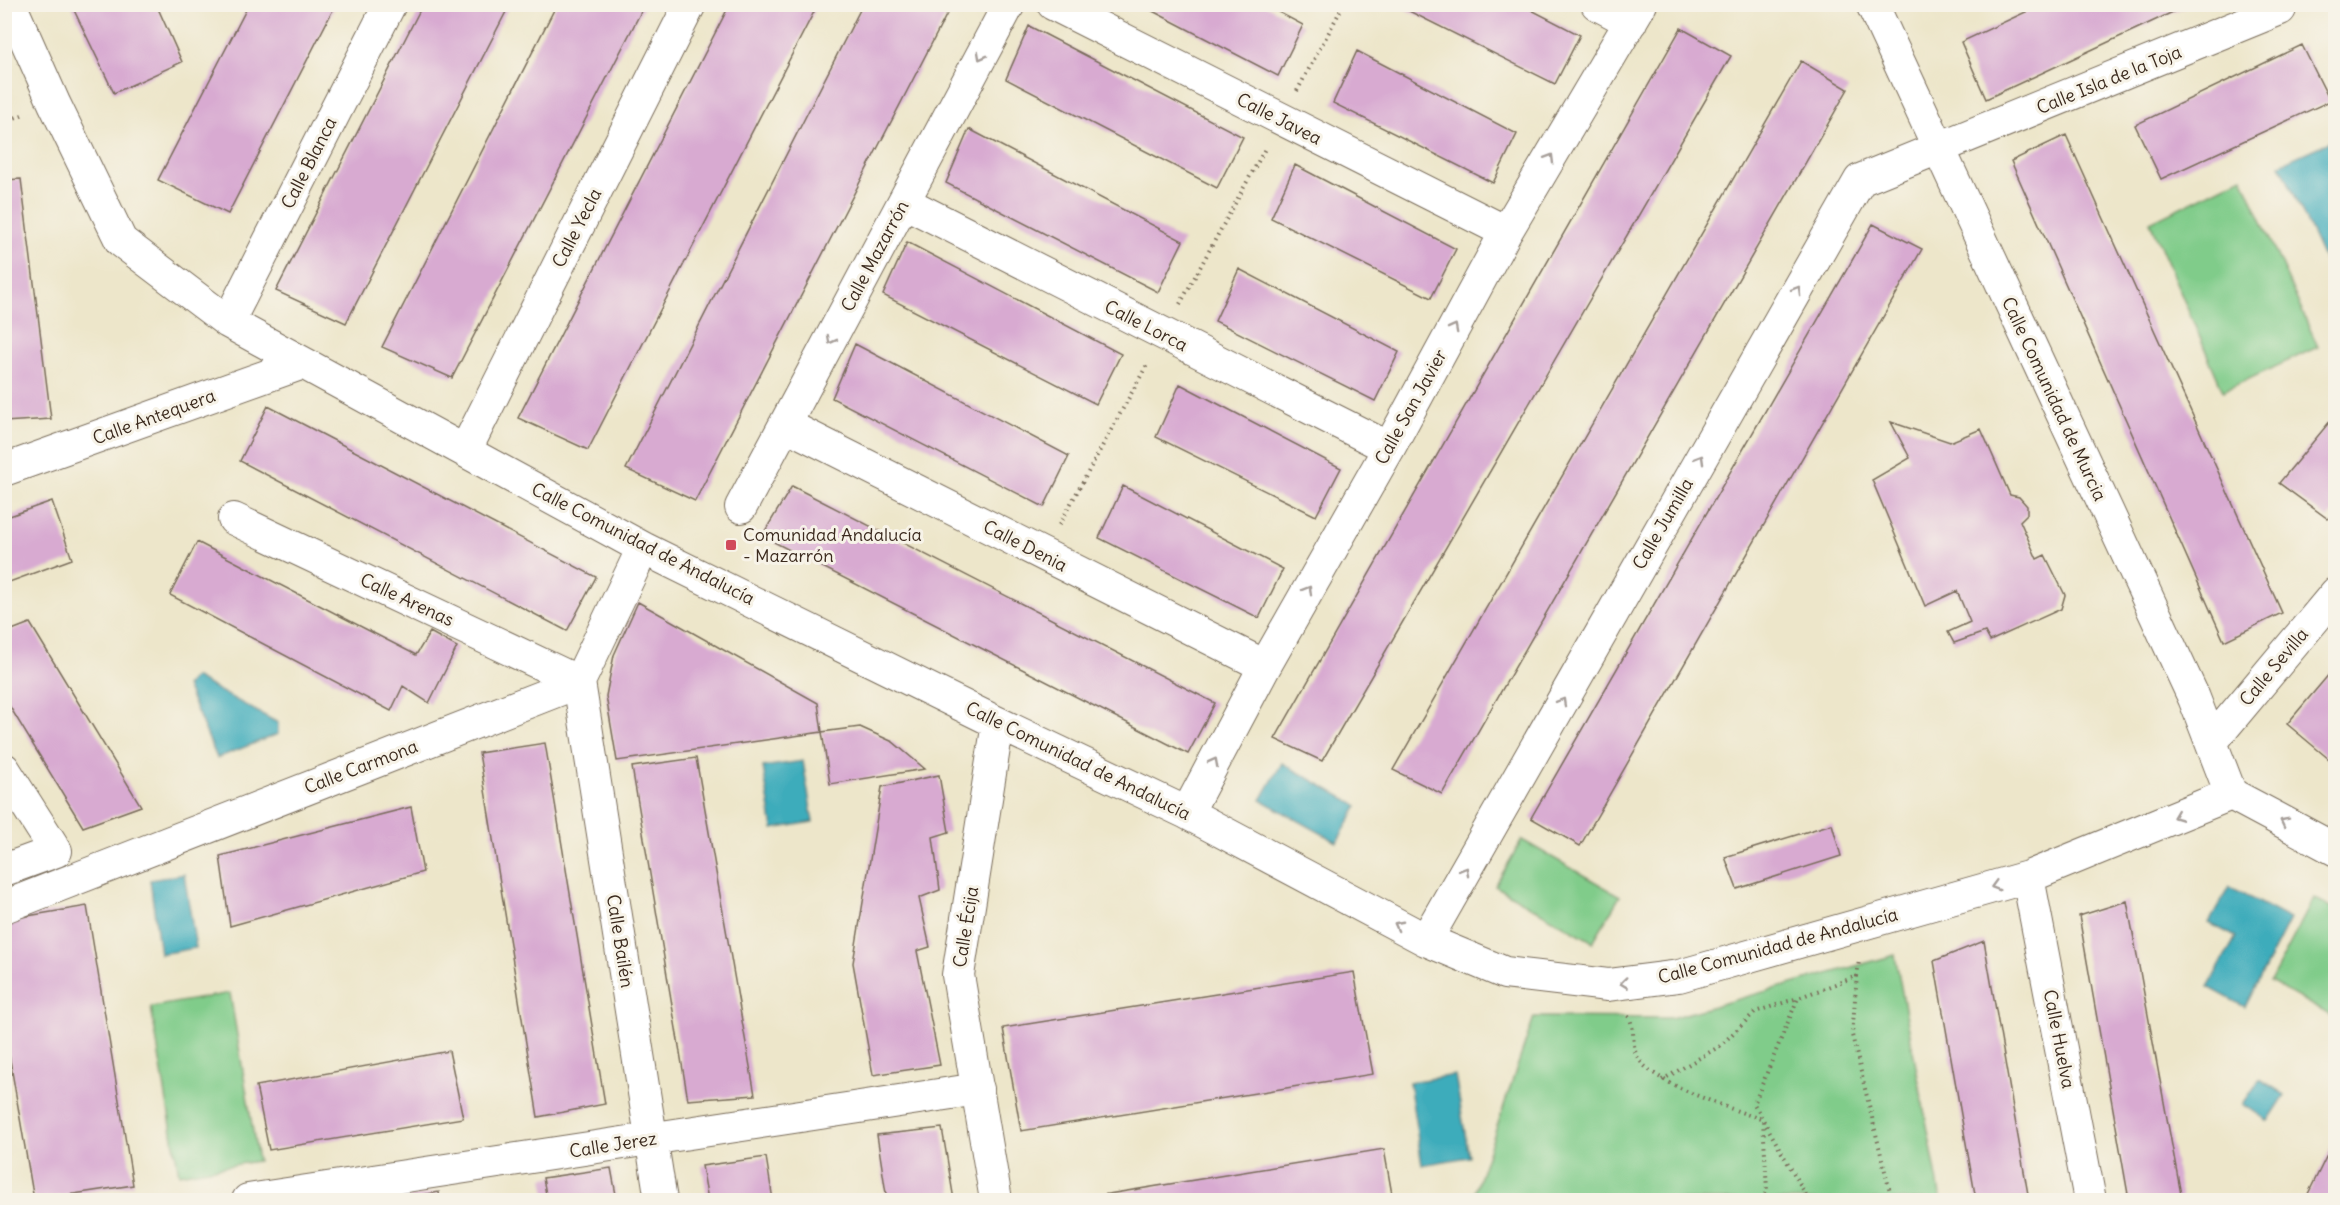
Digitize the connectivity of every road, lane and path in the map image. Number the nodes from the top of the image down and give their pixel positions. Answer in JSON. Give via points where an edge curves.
{"nodes":[{"id":1,"x":10,"y":4,"type":"edge"},
{"id":2,"x":390,"y":4,"type":"edge"},
{"id":3,"x":690,"y":4,"type":"edge"},
{"id":4,"x":1009,"y":4,"type":"edge"},
{"id":5,"x":1053,"y":4,"type":"edge"},
{"id":6,"x":1344,"y":4,"type":"edge"},
{"id":7,"x":1597,"y":4,"type":"edge"},
{"id":8,"x":1872,"y":4,"type":"edge"},
{"id":9,"x":2280,"y":9,"type":"dead end"},
{"id":10,"x":1636,"y":13,"type":"edge"},
{"id":11,"x":1280,"y":120,"type":"junction"},
{"id":12,"x":1938,"y":150,"type":"junction"},
{"id":13,"x":904,"y":202,"type":"junction"},
{"id":14,"x":1506,"y":232,"type":"junction"},
{"id":15,"x":228,"y":322,"type":"junction"},
{"id":16,"x":1163,"y":336,"type":"junction"},
{"id":17,"x":303,"y":363,"type":"junction"},
{"id":18,"x":786,"y":425,"type":"junction"},
{"id":19,"x":1389,"y":448,"type":"junction"},
{"id":20,"x":465,"y":451,"type":"junction"},
{"id":21,"x":4,"y":470,"type":"edge"},
{"id":22,"x":741,"y":507,"type":"dead end"},
{"id":23,"x":234,"y":519,"type":"dead end"},
{"id":24,"x":643,"y":548,"type":"junction"},
{"id":25,"x":1043,"y":556,"type":"junction"},
{"id":26,"x":2336,"y":593,"type":"edge"},
{"id":27,"x":1265,"y":666,"type":"junction"},
{"id":28,"x":579,"y":681,"type":"junction"},
{"id":29,"x":998,"y":723,"type":"junction"},
{"id":30,"x":2213,"y":740,"type":"junction"},
{"id":31,"x":4,"y":769,"type":"edge"},
{"id":32,"x":2231,"y":794,"type":"junction"},
{"id":33,"x":1187,"y":813,"type":"junction"},
{"id":34,"x":2336,"y":849,"type":"edge"},
{"id":35,"x":4,"y":870,"type":"edge"},
{"id":36,"x":2028,"y":877,"type":"junction"},
{"id":37,"x":4,"y":907,"type":"edge"},
{"id":38,"x":1862,"y":925,"type":"junction"},
{"id":39,"x":1425,"y":940,"type":"junction"},
{"id":40,"x":1857,"y":976,"type":"junction"},
{"id":41,"x":1608,"y":985,"type":"junction"},
{"id":42,"x":1798,"y":998,"type":"junction"},
{"id":43,"x":1662,"y":1080,"type":"junction"},
{"id":44,"x":978,"y":1089,"type":"junction"},
{"id":45,"x":1763,"y":1120,"type":"junction"},
{"id":46,"x":651,"y":1139,"type":"junction"},
{"id":47,"x":248,"y":1200,"type":"edge"},
{"id":48,"x":661,"y":1200,"type":"edge"},
{"id":49,"x":996,"y":1200,"type":"edge"},
{"id":50,"x":1762,"y":1200,"type":"edge"},
{"id":51,"x":1809,"y":1200,"type":"edge"},
{"id":52,"x":1892,"y":1200,"type":"edge"},
{"id":53,"x":2090,"y":1200,"type":"edge"}],
"edges":[{"from":1,"to":15,"type":"street","name":"Calle Comunidad de Andalucía","via":[[121,241]]},
{"from":2,"to":15,"type":"street","name":"Calle Blanca"},
{"from":3,"to":20,"type":"street","name":"Calle Yecla"},
{"from":4,"to":13,"type":"street","name":"Calle Mazarrón","one_way":true},
{"from":5,"to":11,"type":"street","name":"Calle Javea"},
{"from":6,"to":11,"type":"path"},
{"from":7,"to":10,"type":"street"},
{"from":8,"to":12,"type":"street","name":"Calle Comunidad de Murcia"},
{"from":9,"to":12,"type":"street","name":"Calle Isla de la Toja"},
{"from":14,"to":10,"type":"street","name":"Calle San Javier","one_way":true},
{"from":11,"to":14,"type":"street","name":"Calle Javea"},
{"from":11,"to":16,"type":"path"},
{"from":12,"to":30,"type":"street","name":"Calle Comunidad de Murcia"},
{"from":39,"to":12,"type":"street","name":"Calle Jumilla","one_way":true,"via":[[1860,180]]},
{"from":13,"to":16,"type":"street","name":"Calle Lorca"},
{"from":13,"to":18,"type":"street","name":"Calle Mazarrón","one_way":true},
{"from":19,"to":14,"type":"street","name":"Calle San Javier","one_way":true},
{"from":15,"to":17,"type":"street","name":"Calle Comunidad de Andalucía"},
{"from":16,"to":19,"type":"street","name":"Calle Lorca"},
{"from":16,"to":25,"type":"path"},
{"from":17,"to":20,"type":"street","name":"Calle Comunidad de Andalucía"},
{"from":17,"to":21,"type":"street","name":"Calle Antequera"},
{"from":18,"to":22,"type":"street","name":"Calle Mazarrón"},
{"from":18,"to":25,"type":"street","name":"Calle Denia"},
{"from":27,"to":19,"type":"street","name":"Calle San Javier","one_way":true},
{"from":20,"to":24,"type":"street","name":"Calle Comunidad de Andalucía"},
{"from":23,"to":28,"type":"street","name":"Calle Arenas"},
{"from":24,"to":28,"type":"street"},
{"from":24,"to":29,"type":"street","name":"Calle Comunidad de Andalucía"},
{"from":25,"to":27,"type":"street","name":"Calle Denia"},
{"from":26,"to":30,"type":"street","name":"Calle Sevilla"},
{"from":33,"to":27,"type":"street","name":"Calle San Javier","one_way":true},
{"from":28,"to":37,"type":"street","name":"Calle Carmona"},
{"from":28,"to":46,"type":"street","name":"Calle Bailén"},
{"from":29,"to":33,"type":"street","name":"Calle Comunidad de Andalucía"},
{"from":29,"to":44,"type":"street","name":"Calle Écija","via":[[958,975]]},
{"from":30,"to":32,"type":"street","name":"Calle Comunidad de Murcia"},
{"from":31,"to":35,"type":"street","via":[[56,851]]},
{"from":34,"to":32,"type":"street","one_way":true},
{"from":32,"to":36,"type":"street","name":"Calle Comunidad de Andalucía","one_way":true},
{"from":39,"to":33,"type":"street","name":"Calle Comunidad de Andalucía","one_way":true},
{"from":36,"to":38,"type":"street","name":"Calle Comunidad de Andalucía","one_way":true},
{"from":36,"to":53,"type":"street","name":"Calle Huelva"},
{"from":38,"to":40,"type":"path"},
{"from":38,"to":41,"type":"street","name":"Calle Comunidad de Andalucía","one_way":true,"via":[[1679,976]]},
{"from":39,"to":41,"type":"street","name":"Calle Comunidad de Andalucía","via":[[1505,973]]},
{"from":40,"to":42,"type":"path"},
{"from":40,"to":52,"type":"path","via":[[1852,1035]]},
{"from":41,"to":43,"type":"path","via":[[1631,1021],[1637,1057]]},
{"from":42,"to":43,"type":"path","via":[[1755,1012],[1720,1046]]},
{"from":42,"to":45,"type":"path","via":[[1754,1104]]},
{"from":43,"to":45,"type":"path"},
{"from":44,"to":46,"type":"street","name":"Calle Jerez"},
{"from":44,"to":49,"type":"street","name":"Calle Écija"},
{"from":45,"to":50,"type":"path","via":[[1767,1190]]},
{"from":45,"to":51,"type":"path"},
{"from":46,"to":47,"type":"street","name":"Calle Jerez"},
{"from":46,"to":48,"type":"street","name":"Calle Bailén"}]}
